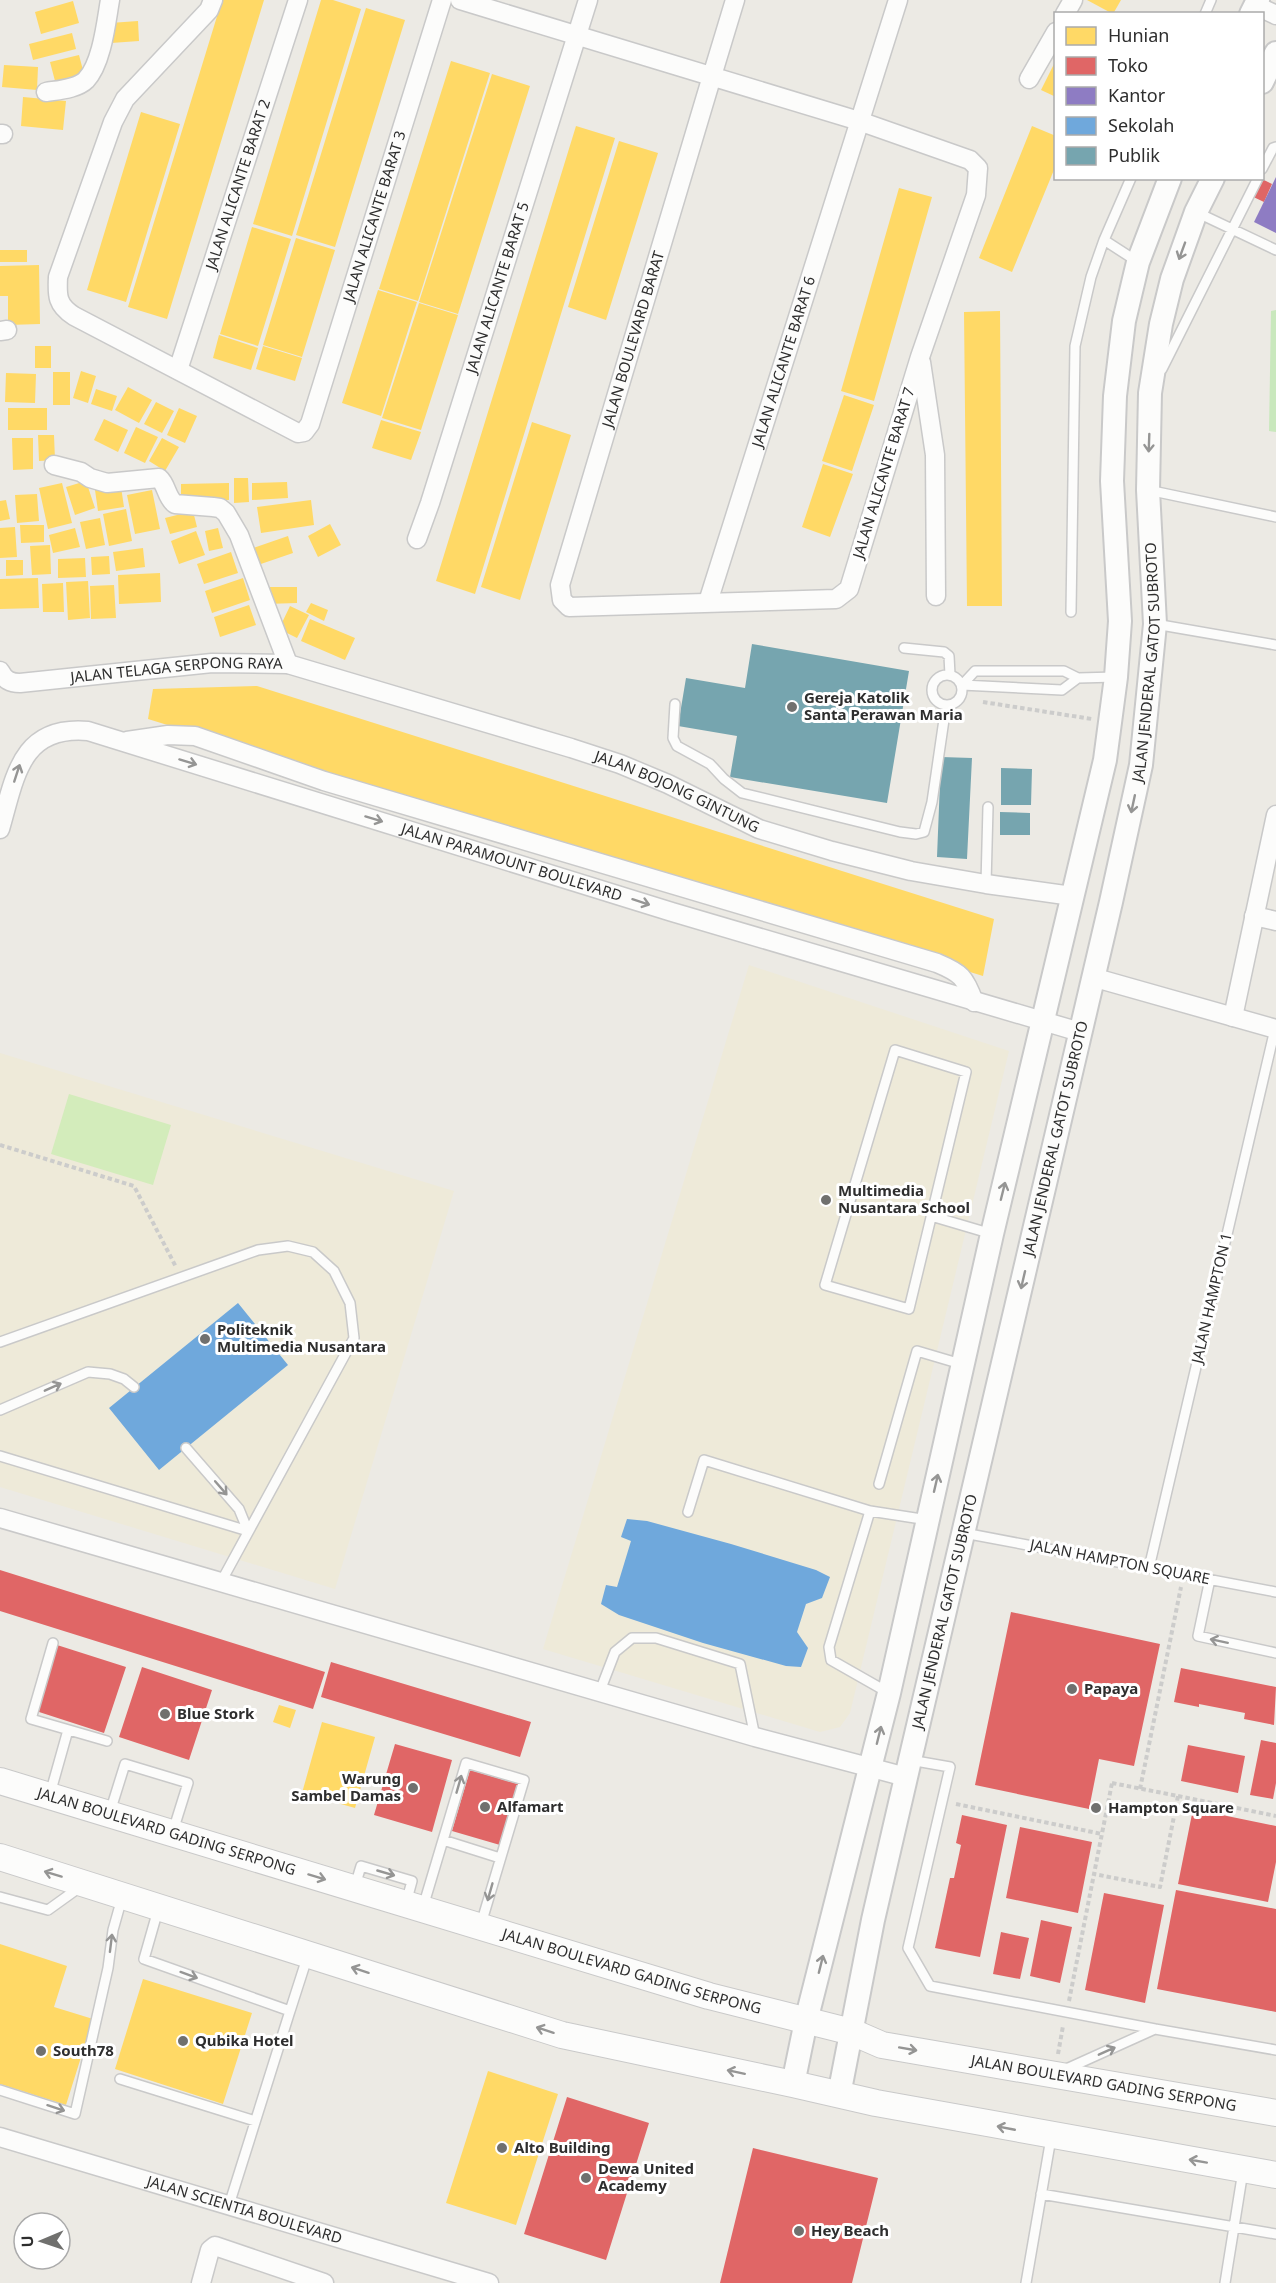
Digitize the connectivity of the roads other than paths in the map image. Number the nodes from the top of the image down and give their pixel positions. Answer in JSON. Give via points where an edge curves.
{"nodes":[{"id":1,"x":110,"y":0,"type":"edge"},
{"id":2,"x":213,"y":0,"type":"edge"},
{"id":3,"x":298,"y":0,"type":"edge"},
{"id":4,"x":442,"y":0,"type":"edge"},
{"id":5,"x":460,"y":0,"type":"edge"},
{"id":6,"x":588,"y":0,"type":"edge"},
{"id":7,"x":735,"y":0,"type":"edge"},
{"id":8,"x":898,"y":0,"type":"edge"},
{"id":9,"x":1254,"y":6,"type":"edge"},
{"id":10,"x":1276,"y":15,"type":"edge"},
{"id":11,"x":577,"y":36,"type":"junction"},
{"id":12,"x":1054,"y":36,"type":"edge"},
{"id":13,"x":1276,"y":53,"type":"edge"},
{"id":14,"x":712,"y":76,"type":"junction"},
{"id":15,"x":1029,"y":80,"type":"dead end"},
{"id":16,"x":1264,"y":81,"type":"edge"},
{"id":17,"x":46,"y":92,"type":"dead end"},
{"id":18,"x":860,"y":121,"type":"junction"},
{"id":19,"x":1276,"y":147,"type":"edge"},
{"id":20,"x":1264,"y":167,"type":"edge"},
{"id":21,"x":1130,"y":180,"type":"edge"},
{"id":22,"x":1169,"y":180,"type":"edge"},
{"id":23,"x":1212,"y":180,"type":"edge"},
{"id":24,"x":1257,"y":180,"type":"edge"},
{"id":25,"x":1196,"y":212,"type":"junction"},
{"id":26,"x":1232,"y":229,"type":"junction"},
{"id":27,"x":1104,"y":240,"type":"junction"},
{"id":28,"x":1276,"y":250,"type":"edge"},
{"id":29,"x":1138,"y":262,"type":"junction"},
{"id":30,"x":920,"y":357,"type":"junction"},
{"id":31,"x":178,"y":370,"type":"junction"},
{"id":32,"x":1150,"y":393,"type":"junction"},
{"id":33,"x":54,"y":465,"type":"dead end"},
{"id":34,"x":1148,"y":490,"type":"junction"},
{"id":35,"x":1276,"y":517,"type":"edge"},
{"id":36,"x":417,"y":539,"type":"dead end"},
{"id":37,"x":936,"y":596,"type":"dead end"},
{"id":38,"x":708,"y":602,"type":"junction"},
{"id":39,"x":1071,"y":612,"type":"dead end"},
{"id":40,"x":1155,"y":624,"type":"junction"},
{"id":41,"x":1276,"y":645,"type":"edge"},
{"id":42,"x":904,"y":648,"type":"dead end"},
{"id":43,"x":288,"y":664,"type":"junction"},
{"id":44,"x":0,"y":671,"type":"edge"},
{"id":45,"x":950,"y":675,"type":"junction"},
{"id":46,"x":1116,"y":677,"type":"junction"},
{"id":47,"x":1078,"y":678,"type":"junction"},
{"id":48,"x":962,"y":685,"type":"junction"},
{"id":49,"x":675,"y":704,"type":"dead end"},
{"id":50,"x":946,"y":706,"type":"junction"},
{"id":51,"x":122,"y":742,"type":"junction"},
{"id":52,"x":988,"y":807,"type":"dead end"},
{"id":53,"x":1276,"y":814,"type":"edge"},
{"id":54,"x":0,"y":829,"type":"edge"},
{"id":55,"x":986,"y":884,"type":"junction"},
{"id":56,"x":1072,"y":896,"type":"junction"},
{"id":57,"x":1254,"y":916,"type":"junction"},
{"id":58,"x":1276,"y":921,"type":"edge"},
{"id":59,"x":1092,"y":977,"type":"junction"},
{"id":60,"x":974,"y":1002,"type":"junction"},
{"id":61,"x":1233,"y":1017,"type":"junction"},
{"id":62,"x":1043,"y":1023,"type":"junction"},
{"id":63,"x":1276,"y":1029,"type":"edge"},
{"id":64,"x":1080,"y":1032,"type":"junction"},
{"id":65,"x":931,"y":1216,"type":"junction"},
{"id":66,"x":992,"y":1234,"type":"junction"},
{"id":67,"x":0,"y":1342,"type":"edge"},
{"id":68,"x":964,"y":1365,"type":"junction"},
{"id":69,"x":134,"y":1387,"type":"dead end"},
{"id":70,"x":0,"y":1410,"type":"edge"},
{"id":71,"x":186,"y":1448,"type":"dead end"},
{"id":72,"x":0,"y":1456,"type":"edge"},
{"id":73,"x":879,"y":1484,"type":"dead end"},
{"id":74,"x":870,"y":1511,"type":"junction"},
{"id":75,"x":688,"y":1512,"type":"dead end"},
{"id":76,"x":0,"y":1518,"type":"edge"},
{"id":77,"x":928,"y":1520,"type":"junction"},
{"id":78,"x":248,"y":1531,"type":"junction"},
{"id":79,"x":964,"y":1533,"type":"junction"},
{"id":80,"x":1149,"y":1568,"type":"junction"},
{"id":81,"x":1210,"y":1579,"type":"junction"},
{"id":82,"x":221,"y":1582,"type":"junction"},
{"id":83,"x":1276,"y":1592,"type":"edge"},
{"id":84,"x":53,"y":1643,"type":"dead end"},
{"id":85,"x":1276,"y":1653,"type":"edge"},
{"id":86,"x":600,"y":1691,"type":"junction"},
{"id":87,"x":889,"y":1693,"type":"junction"},
{"id":88,"x":68,"y":1730,"type":"junction"},
{"id":89,"x":755,"y":1737,"type":"junction"},
{"id":90,"x":107,"y":1741,"type":"dead end"},
{"id":91,"x":908,"y":1768,"type":"junction"},
{"id":92,"x":870,"y":1769,"type":"junction"},
{"id":93,"x":0,"y":1781,"type":"edge"},
{"id":94,"x":49,"y":1796,"type":"junction"},
{"id":95,"x":110,"y":1815,"type":"junction"},
{"id":96,"x":172,"y":1833,"type":"junction"},
{"id":97,"x":443,"y":1840,"type":"junction"},
{"id":98,"x":0,"y":1857,"type":"edge"},
{"id":99,"x":500,"y":1858,"type":"junction"},
{"id":100,"x":84,"y":1884,"type":"junction"},
{"id":101,"x":122,"y":1896,"type":"junction"},
{"id":102,"x":0,"y":1897,"type":"edge"},
{"id":103,"x":414,"y":1907,"type":"junction"},
{"id":104,"x":158,"y":1908,"type":"junction"},
{"id":105,"x":480,"y":1927,"type":"junction"},
{"id":106,"x":308,"y":1954,"type":"junction"},
{"id":107,"x":290,"y":2012,"type":"junction"},
{"id":108,"x":806,"y":2021,"type":"junction"},
{"id":109,"x":1155,"y":2029,"type":"junction"},
{"id":110,"x":852,"y":2031,"type":"junction"},
{"id":111,"x":1276,"y":2050,"type":"edge"},
{"id":112,"x":1053,"y":2075,"type":"junction"},
{"id":113,"x":120,"y":2079,"type":"dead end"},
{"id":114,"x":793,"y":2084,"type":"junction"},
{"id":115,"x":0,"y":2090,"type":"edge"},
{"id":116,"x":839,"y":2095,"type":"junction"},
{"id":117,"x":1276,"y":2113,"type":"edge"},
{"id":118,"x":255,"y":2121,"type":"junction"},
{"id":119,"x":1051,"y":2136,"type":"junction"},
{"id":120,"x":0,"y":2138,"type":"edge"},
{"id":121,"x":1244,"y":2169,"type":"junction"},
{"id":122,"x":1276,"y":2175,"type":"edge"},
{"id":123,"x":1041,"y":2194,"type":"junction"},
{"id":124,"x":229,"y":2205,"type":"junction"},
{"id":125,"x":1234,"y":2227,"type":"junction"},
{"id":126,"x":1276,"y":2234,"type":"edge"},
{"id":127,"x":296,"y":2278,"type":"edge"},
{"id":128,"x":201,"y":2283,"type":"edge"},
{"id":129,"x":324,"y":2283,"type":"edge"},
{"id":130,"x":489,"y":2283,"type":"edge"},
{"id":131,"x":1026,"y":2283,"type":"edge"},
{"id":132,"x":1225,"y":2283,"type":"edge"}],
"edges":[{"from":1,"to":17,"type":"street","via":[[98,58],[86,80]]},
{"from":2,"to":31,"type":"street","via":[[209,10],[125,99],[113,122],[58,276],[57,293],[63,309]]},
{"from":3,"to":31,"type":"street","name":"JALAN ALICANTE BARAT 2"},
{"from":4,"to":31,"type":"street","name":"JALAN ALICANTE BARAT 3","via":[[304,432],[297,433]]},
{"from":5,"to":11,"type":"street"},
{"from":6,"to":11,"type":"street","name":"JALAN ALICANTE BARAT 5"},
{"from":7,"to":14,"type":"street","name":"JALAN BOULEVARD BARAT"},
{"from":8,"to":18,"type":"street","name":"JALAN ALICANTE BARAT 6"},
{"from":9,"to":10,"type":"street"},
{"from":11,"to":14,"type":"street"},
{"from":11,"to":36,"type":"street","name":"JALAN ALICANTE BARAT 5"},
{"from":12,"to":15,"type":"street"},
{"from":13,"to":16,"type":"street"},
{"from":14,"to":18,"type":"street"},
{"from":14,"to":38,"type":"street","name":"JALAN BOULEVARD BARAT","via":[[560,585],[562,600],[569,607]]},
{"from":18,"to":30,"type":"street","name":"JALAN ALICANTE BARAT 7","via":[[970,160],[978,168],[976,195]]},
{"from":18,"to":38,"type":"street","name":"JALAN ALICANTE BARAT 6"},
{"from":19,"to":20,"type":"lane"},
{"from":21,"to":27,"type":"lane"},
{"from":22,"to":29,"type":"street","name":"JALAN JENDERAL GATOT SUBROTO"},
{"from":23,"to":25,"type":"street","name":"JALAN JENDERAL GATOT SUBROTO"},
{"from":24,"to":26,"type":"lane"},
{"from":25,"to":26,"type":"lane"},
{"from":25,"to":32,"type":"street","name":"JALAN JENDERAL GATOT SUBROTO","one_way":true,"via":[[1172,279]]},
{"from":26,"to":28,"type":"lane"},
{"from":26,"to":32,"type":"lane"},
{"from":27,"to":29,"type":"lane"},
{"from":27,"to":39,"type":"lane","via":[[1075,346]]},
{"from":29,"to":46,"type":"street","name":"JALAN JENDERAL GATOT SUBROTO","via":[[1124,321],[1114,396],[1112,481],[1120,621]]},
{"from":30,"to":37,"type":"street","name":"JALAN ALICANTE BARAT 7","via":[[936,455]]},
{"from":30,"to":38,"type":"street","name":"JALAN ALICANTE BARAT 7","via":[[849,589],[836,599]]},
{"from":32,"to":34,"type":"street","name":"JALAN JENDERAL GATOT SUBROTO","one_way":true},
{"from":33,"to":43,"type":"street","name":"JALAN TELAGA SERPONG RAYA","via":[[107,483],[159,478],[175,504],[220,508],[226,513],[239,535]]},
{"from":34,"to":35,"type":"lane"},
{"from":34,"to":40,"type":"street","name":"JALAN JENDERAL GATOT SUBROTO"},
{"from":40,"to":41,"type":"lane"},
{"from":40,"to":59,"type":"street","name":"JALAN JENDERAL GATOT SUBROTO","one_way":true,"via":[[1141,765]]},
{"from":42,"to":45,"type":"lane","via":[[944,652]]},
{"from":43,"to":44,"type":"street","name":"JALAN TELAGA SERPONG RAYA","via":[[212,663],[21,683],[10,682]]},
{"from":43,"to":55,"type":"street","name":"JALAN BOJONG GINTUNG","via":[[620,764],[769,832],[911,871]]},
{"from":45,"to":48,"type":"lane"},
{"from":45,"to":50,"type":"lane","via":[[942,675],[932,687],[935,700]]},
{"from":46,"to":47,"type":"lane"},
{"from":46,"to":56,"type":"street","name":"JALAN JENDERAL GATOT SUBROTO","via":[[1105,760]]},
{"from":47,"to":48,"type":"lane","via":[[1062,690]]},
{"from":47,"to":48,"type":"lane","via":[[1064,671],[975,670]]},
{"from":48,"to":50,"type":"lane","via":[[960,698]]},
{"from":49,"to":50,"type":"lane","via":[[673,738],[677,746],[710,764],[742,793],[916,834],[924,832],[932,802]]},
{"from":54,"to":51,"type":"street","name":"JALAN PARAMOUNT BOULEVARD","one_way":true,"via":[[22,759],[44,738],[72,730]]},
{"from":51,"to":60,"type":"street","name":"JALAN PARAMOUNT BOULEVARD","one_way":true},
{"from":51,"to":60,"type":"street","via":[[168,735],[195,736],[324,781],[937,963],[966,981]]},
{"from":52,"to":55,"type":"lane"},
{"from":53,"to":57,"type":"street"},
{"from":55,"to":56,"type":"street","name":"JALAN BOJONG GINTUNG"},
{"from":56,"to":62,"type":"street","name":"JALAN JENDERAL GATOT SUBROTO"},
{"from":57,"to":58,"type":"street"},
{"from":57,"to":61,"type":"street"},
{"from":59,"to":61,"type":"street"},
{"from":59,"to":64,"type":"street","name":"JALAN JENDERAL GATOT SUBROTO"},
{"from":60,"to":62,"type":"street","name":"JALAN PARAMOUNT BOULEVARD"},
{"from":61,"to":63,"type":"street"},
{"from":62,"to":64,"type":"street","name":"JALAN PARAMOUNT BOULEVARD"},
{"from":66,"to":62,"type":"street","name":"JALAN JENDERAL GATOT SUBROTO","one_way":true},
{"from":63,"to":80,"type":"lane","name":"JALAN HAMPTON 1"},
{"from":64,"to":79,"type":"street","name":"JALAN JENDERAL GATOT SUBROTO","one_way":true},
{"from":65,"to":65,"type":"lane","via":[[966,1072],[895,1050],[825,1285],[909,1309]]},
{"from":65,"to":66,"type":"lane"},
{"from":66,"to":68,"type":"street","name":"JALAN JENDERAL GATOT SUBROTO"},
{"from":67,"to":78,"type":"lane","via":[[258,1250],[288,1246],[314,1252],[334,1271],[350,1303],[354,1338]]},
{"from":68,"to":73,"type":"lane","via":[[917,1351]]},
{"from":77,"to":68,"type":"street","name":"JALAN JENDERAL GATOT SUBROTO","one_way":true},
{"from":70,"to":69,"type":"lane","one_way":true,"via":[[88,1372],[110,1374]]},
{"from":71,"to":78,"type":"lane","one_way":true,"via":[[239,1509]]},
{"from":72,"to":78,"type":"lane"},
{"from":74,"to":75,"type":"lane","via":[[705,1460]]},
{"from":74,"to":77,"type":"lane"},
{"from":74,"to":87,"type":"lane","via":[[829,1647],[831,1660]]},
{"from":76,"to":82,"type":"street"},
{"from":77,"to":87,"type":"street","name":"JALAN JENDERAL GATOT SUBROTO"},
{"from":78,"to":82,"type":"lane"},
{"from":79,"to":80,"type":"lane","name":"JALAN HAMPTON SQUARE"},
{"from":79,"to":91,"type":"street","name":"JALAN JENDERAL GATOT SUBROTO"},
{"from":80,"to":81,"type":"lane","name":"JALAN HAMPTON SQUARE"},
{"from":81,"to":83,"type":"lane","name":"JALAN HAMPTON SQUARE"},
{"from":85,"to":81,"type":"lane","one_way":true,"via":[[1198,1636]]},
{"from":82,"to":86,"type":"street"},
{"from":84,"to":88,"type":"lane","via":[[31,1719]]},
{"from":86,"to":89,"type":"street"},
{"from":86,"to":89,"type":"lane","via":[[615,1652],[632,1638],[656,1638],[740,1664]]},
{"from":92,"to":87,"type":"street","name":"JALAN JENDERAL GATOT SUBROTO","one_way":true},
{"from":88,"to":90,"type":"lane"},
{"from":88,"to":94,"type":"lane"},
{"from":89,"to":92,"type":"street"},
{"from":91,"to":92,"type":"street"},
{"from":91,"to":109,"type":"lane","via":[[950,1767],[908,1948],[930,1986]]},
{"from":91,"to":110,"type":"street","name":"JALAN JENDERAL GATOT SUBROTO"},
{"from":108,"to":92,"type":"street","name":"JALAN JENDERAL GATOT SUBROTO","one_way":true},
{"from":93,"to":94,"type":"main road","name":"JALAN BOULEVARD GADING SERPONG"},
{"from":94,"to":95,"type":"main road","name":"JALAN BOULEVARD GADING SERPONG"},
{"from":95,"to":96,"type":"main road","name":"JALAN BOULEVARD GADING SERPONG"},
{"from":95,"to":96,"type":"lane","via":[[125,1764],[188,1783]]},
{"from":96,"to":103,"type":"main road","name":"JALAN BOULEVARD GADING SERPONG","one_way":true},
{"from":97,"to":99,"type":"lane"},
{"from":97,"to":99,"type":"lane","one_way":true,"via":[[466,1763],[524,1780]]},
{"from":97,"to":103,"type":"lane"},
{"from":100,"to":98,"type":"main road","one_way":true},
{"from":99,"to":105,"type":"lane","one_way":true},
{"from":100,"to":101,"type":"main road"},
{"from":100,"to":102,"type":"lane","via":[[48,1910]]},
{"from":101,"to":104,"type":"main road"},
{"from":115,"to":101,"type":"lane","one_way":true,"via":[[75,2114]]},
{"from":103,"to":105,"type":"main road","name":"JALAN BOULEVARD GADING SERPONG"},
{"from":104,"to":106,"type":"main road"},
{"from":104,"to":107,"type":"lane","one_way":true,"via":[[144,1959]]},
{"from":105,"to":108,"type":"main road","name":"JALAN BOULEVARD GADING SERPONG"},
{"from":106,"to":107,"type":"lane"},
{"from":114,"to":106,"type":"main road","one_way":true,"via":[[562,2035]]},
{"from":107,"to":118,"type":"lane"},
{"from":108,"to":110,"type":"main road","name":"JALAN BOULEVARD GADING SERPONG"},
{"from":108,"to":114,"type":"street","name":"JALAN JENDERAL GATOT SUBROTO"},
{"from":109,"to":111,"type":"lane"},
{"from":112,"to":109,"type":"lane","one_way":true},
{"from":110,"to":112,"type":"main road","name":"JALAN BOULEVARD GADING SERPONG","one_way":true,"via":[[882,2045]]},
{"from":110,"to":116,"type":"street","name":"JALAN JENDERAL GATOT SUBROTO"},
{"from":112,"to":117,"type":"main road","name":"JALAN BOULEVARD GADING SERPONG"},
{"from":113,"to":118,"type":"lane"},
{"from":114,"to":116,"type":"main road"},
{"from":119,"to":116,"type":"main road","one_way":true},
{"from":118,"to":124,"type":"lane"},
{"from":121,"to":119,"type":"main road","one_way":true},
{"from":119,"to":123,"type":"lane"},
{"from":120,"to":124,"type":"street","name":"JALAN SCIENTIA BOULEVARD"},
{"from":121,"to":122,"type":"main road"},
{"from":121,"to":125,"type":"lane"},
{"from":123,"to":125,"type":"lane"},
{"from":123,"to":131,"type":"lane"},
{"from":124,"to":130,"type":"street","name":"JALAN SCIENTIA BOULEVARD"},
{"from":125,"to":126,"type":"lane"},
{"from":125,"to":132,"type":"lane"},
{"from":127,"to":128,"type":"street","via":[[218,2246],[210,2250]]},
{"from":127,"to":129,"type":"street"}]}
